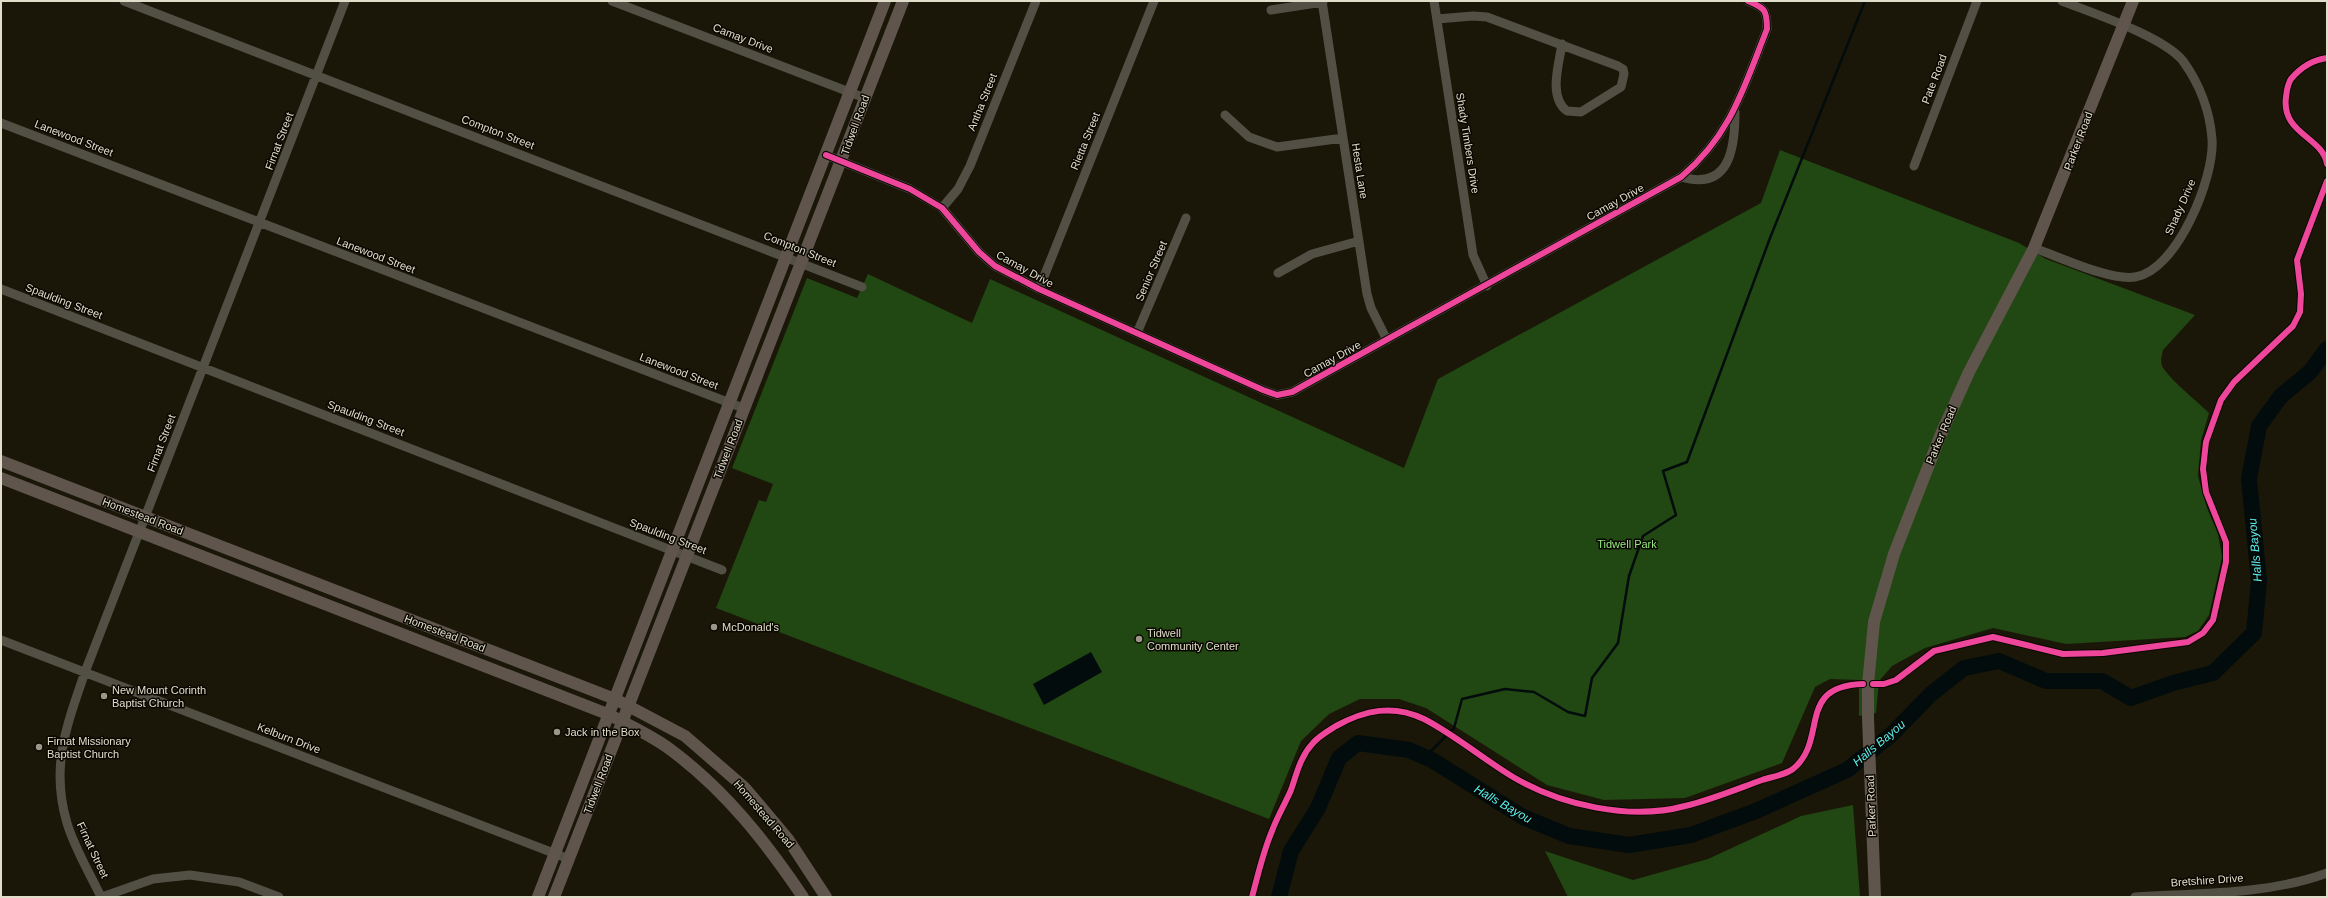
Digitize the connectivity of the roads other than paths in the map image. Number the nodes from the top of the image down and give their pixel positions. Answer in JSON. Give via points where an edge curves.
{"nodes":[{"id":1,"x":124,"y":1,"type":"edge"},
{"id":2,"x":345,"y":1,"type":"edge"},
{"id":3,"x":612,"y":1,"type":"edge"},
{"id":4,"x":886,"y":1,"type":"edge"},
{"id":5,"x":903,"y":1,"type":"edge"},
{"id":6,"x":1036,"y":1,"type":"edge"},
{"id":7,"x":1154,"y":1,"type":"edge"},
{"id":8,"x":1434,"y":1,"type":"edge"},
{"id":9,"x":1748,"y":1,"type":"edge"},
{"id":10,"x":1977,"y":1,"type":"edge"},
{"id":11,"x":2062,"y":1,"type":"edge"},
{"id":12,"x":2133,"y":1,"type":"edge"},
{"id":13,"x":1322,"y":2,"type":"edge"},
{"id":14,"x":1271,"y":10,"type":"dead end"},
{"id":15,"x":1437,"y":19,"type":"junction"},
{"id":16,"x":2123,"y":24,"type":"junction"},
{"id":17,"x":1562,"y":44,"type":"junction"},
{"id":18,"x":317,"y":76,"type":"junction"},
{"id":19,"x":850,"y":91,"type":"junction"},
{"id":20,"x":865,"y":98,"type":"junction"},
{"id":21,"x":1735,"y":109,"type":"junction"},
{"id":22,"x":1225,"y":115,"type":"dead end"},
{"id":23,"x":1,"y":123,"type":"edge"},
{"id":24,"x":1342,"y":138,"type":"junction"},
{"id":25,"x":826,"y":155,"type":"junction"},
{"id":26,"x":842,"y":162,"type":"junction"},
{"id":27,"x":1914,"y":166,"type":"dead end"},
{"id":28,"x":1681,"y":177,"type":"junction"},
{"id":29,"x":942,"y":208,"type":"junction"},
{"id":30,"x":1186,"y":218,"type":"dead end"},
{"id":31,"x":260,"y":223,"type":"junction"},
{"id":32,"x":1359,"y":241,"type":"junction"},
{"id":33,"x":2034,"y":248,"type":"junction"},
{"id":34,"x":786,"y":257,"type":"junction"},
{"id":35,"x":801,"y":263,"type":"junction"},
{"id":36,"x":1278,"y":273,"type":"dead end"},
{"id":37,"x":1487,"y":286,"type":"junction"},
{"id":38,"x":862,"y":287,"type":"dead end"},
{"id":39,"x":1,"y":289,"type":"edge"},
{"id":40,"x":1039,"y":289,"type":"junction"},
{"id":41,"x":1138,"y":334,"type":"junction"},
{"id":42,"x":1387,"y":340,"type":"junction"},
{"id":43,"x":204,"y":368,"type":"junction"},
{"id":44,"x":728,"y":402,"type":"junction"},
{"id":45,"x":743,"y":408,"type":"junction"},
{"id":46,"x":3,"y":462,"type":"edge"},
{"id":47,"x":1,"y":477,"type":"edge"},
{"id":48,"x":145,"y":516,"type":"junction"},
{"id":49,"x":141,"y":532,"type":"junction"},
{"id":50,"x":673,"y":550,"type":"junction"},
{"id":51,"x":688,"y":556,"type":"junction"},
{"id":52,"x":722,"y":570,"type":"dead end"},
{"id":53,"x":369,"y":603,"type":"junction"},
{"id":54,"x":365,"y":620,"type":"junction"},
{"id":55,"x":1,"y":640,"type":"edge"},
{"id":56,"x":495,"y":652,"type":"junction"},
{"id":57,"x":488,"y":668,"type":"junction"},
{"id":58,"x":85,"y":672,"type":"junction"},
{"id":59,"x":615,"y":699,"type":"junction"},
{"id":60,"x":628,"y":706,"type":"junction"},
{"id":61,"x":610,"y":715,"type":"junction"},
{"id":62,"x":622,"y":722,"type":"junction"},
{"id":63,"x":554,"y":854,"type":"junction"},
{"id":64,"x":569,"y":859,"type":"junction"},
{"id":65,"x":2327,"y":873,"type":"edge"},
{"id":66,"x":2189,"y":895,"type":"edge"},
{"id":67,"x":102,"y":897,"type":"edge"},
{"id":68,"x":279,"y":897,"type":"edge"},
{"id":69,"x":538,"y":897,"type":"edge"},
{"id":70,"x":554,"y":897,"type":"edge"},
{"id":71,"x":803,"y":897,"type":"edge"},
{"id":72,"x":826,"y":897,"type":"edge"},
{"id":73,"x":1875,"y":897,"type":"edge"},
{"id":74,"x":2135,"y":897,"type":"edge"}],
"edges":[{"from":1,"to":18,"type":"street","name":"Compton Street"},
{"from":2,"to":18,"type":"street","name":"Firnat Street"},
{"from":3,"to":19,"type":"street","name":"Camay Drive"},
{"from":4,"to":19,"type":"main road","name":"Tidwell Road"},
{"from":5,"to":20,"type":"main road","name":"Tidwell Road"},
{"from":6,"to":29,"type":"street","name":"Antha Street","via":[[970,166],[958,189]]},
{"from":7,"to":40,"type":"street","name":"Rietta Street"},
{"from":8,"to":15,"type":"street","name":"Shady Timbers Drive"},
{"from":9,"to":21,"type":"street","name":"Camay Drive","via":[[1767,14],[1767,29]]},
{"from":10,"to":27,"type":"street","name":"Pate Road"},
{"from":11,"to":16,"type":"street","name":"Shady Drive"},
{"from":12,"to":16,"type":"main road","name":"Parker Road"},
{"from":13,"to":14,"type":"street"},
{"from":13,"to":24,"type":"street","name":"Hesta Lane"},
{"from":15,"to":17,"type":"street","via":[[1487,17]]},
{"from":15,"to":37,"type":"street","name":"Shady Timbers Drive","via":[[1473,255]]},
{"from":16,"to":33,"type":"main road","name":"Parker Road","via":[[2072,158]]},
{"from":16,"to":33,"type":"street","name":"Shady Drive","via":[[2156,41],[2182,60],[2201,92],[2212,140],[2211,158],[2203,188],[2181,238],[2164,259],[2146,273],[2135,277],[2115,277]]},
{"from":17,"to":17,"type":"street","via":[[1623,69],[1621,88],[1581,112],[1567,111],[1558,102],[1557,92]]},
{"from":18,"to":31,"type":"street","name":"Firnat Street"},
{"from":18,"to":34,"type":"street","name":"Compton Street"},
{"from":19,"to":20,"type":"street","name":"Camay Drive"},
{"from":19,"to":25,"type":"main road","name":"Tidwell Road"},
{"from":20,"to":26,"type":"main road","name":"Tidwell Road"},
{"from":21,"to":28,"type":"street","name":"Camay Drive","via":[[1711,149]]},
{"from":21,"to":28,"type":"street","name":"Camay Drive","via":[[1735,138],[1732,153],[1725,166],[1716,174],[1704,179],[1691,180]]},
{"from":22,"to":24,"type":"street","via":[[1248,137],[1277,146]]},
{"from":23,"to":31,"type":"street","name":"Lanewood Street"},
{"from":24,"to":32,"type":"street","name":"Hesta Lane"},
{"from":25,"to":26,"type":"street","name":"Camay Drive"},
{"from":25,"to":34,"type":"main road","name":"Tidwell Road"},
{"from":26,"to":29,"type":"street","name":"Camay Drive","via":[[910,189]]},
{"from":26,"to":35,"type":"main road","name":"Tidwell Road"},
{"from":28,"to":37,"type":"street","name":"Camay Drive"},
{"from":29,"to":40,"type":"street","name":"Camay Drive","via":[[995,266]]},
{"from":30,"to":41,"type":"street","name":"Senior Street"},
{"from":31,"to":43,"type":"street","name":"Firnat Street"},
{"from":31,"to":44,"type":"street","name":"Lanewood Street"},
{"from":32,"to":36,"type":"street","via":[[1312,254]]},
{"from":32,"to":42,"type":"street","name":"Hesta Lane","via":[[1367,294]]},
{"from":33,"to":73,"type":"main road","name":"Parker Road","via":[[1968,372],[1941,434],[1894,554],[1874,622],[1868,684],[1868,718]]},
{"from":34,"to":35,"type":"street","name":"Compton Street"},
{"from":34,"to":44,"type":"main road","name":"Tidwell Road"},
{"from":35,"to":38,"type":"street","name":"Compton Street"},
{"from":35,"to":45,"type":"main road","name":"Tidwell Road"},
{"from":37,"to":42,"type":"street","name":"Camay Drive"},
{"from":39,"to":43,"type":"street","name":"Spaulding Street"},
{"from":40,"to":41,"type":"street","name":"Camay Drive"},
{"from":41,"to":42,"type":"street","name":"Camay Drive","via":[[1277,395],[1292,392]]},
{"from":43,"to":48,"type":"street","name":"Firnat Street"},
{"from":43,"to":50,"type":"street","name":"Spaulding Street"},
{"from":44,"to":45,"type":"street","name":"Lanewood Street"},
{"from":44,"to":50,"type":"main road","name":"Tidwell Road"},
{"from":45,"to":51,"type":"main road","name":"Tidwell Road"},
{"from":46,"to":47,"type":"main road"},
{"from":46,"to":48,"type":"main road","name":"Homestead Road"},
{"from":47,"to":49,"type":"main road","name":"Homestead Road"},
{"from":48,"to":49,"type":"street","name":"Firnat Street"},
{"from":48,"to":53,"type":"main road","name":"Homestead Road"},
{"from":49,"to":54,"type":"main road","name":"Homestead Road"},
{"from":49,"to":58,"type":"street","name":"Firnat Street"},
{"from":50,"to":51,"type":"street","name":"Spaulding Street"},
{"from":50,"to":59,"type":"main road","name":"Tidwell Road"},
{"from":51,"to":52,"type":"street","name":"Spaulding Street"},
{"from":51,"to":60,"type":"main road","name":"Tidwell Road"},
{"from":53,"to":54,"type":"main road"},
{"from":53,"to":56,"type":"main road","name":"Homestead Road"},
{"from":54,"to":57,"type":"main road","name":"Homestead Road"},
{"from":55,"to":58,"type":"street","name":"Kelburn Drive"},
{"from":56,"to":57,"type":"main road"},
{"from":56,"to":59,"type":"main road","name":"Homestead Road"},
{"from":57,"to":61,"type":"main road","name":"Homestead Road"},
{"from":58,"to":63,"type":"street","name":"Kelburn Drive"},
{"from":58,"to":67,"type":"street","name":"Firnat Street","via":[[64,734],[58,776],[67,823]]},
{"from":59,"to":60,"type":"main road","name":"Homestead Road"},
{"from":59,"to":61,"type":"main road","name":"Tidwell Road"},
{"from":60,"to":62,"type":"main road","name":"Tidwell Road"},
{"from":60,"to":72,"type":"main road","name":"Homestead Road","via":[[685,736],[745,788],[788,839]]},
{"from":61,"to":62,"type":"main road","name":"Homestead Road"},
{"from":61,"to":63,"type":"main road","name":"Tidwell Road"},
{"from":62,"to":64,"type":"main road","name":"Tidwell Road"},
{"from":62,"to":71,"type":"main road","name":"Homestead Road","via":[[670,749],[732,803]]},
{"from":63,"to":64,"type":"street","name":"Kelburn Drive"},
{"from":63,"to":69,"type":"main road","name":"Tidwell Road"},
{"from":64,"to":70,"type":"main road","name":"Tidwell Road"},
{"from":65,"to":66,"type":"street","name":"Bretshire Drive","via":[[2312,879],[2233,892]]},
{"from":66,"to":74,"type":"street","name":"Bretshire Drive"},
{"from":67,"to":68,"type":"street","via":[[153,879],[190,875],[239,882]]}]}
